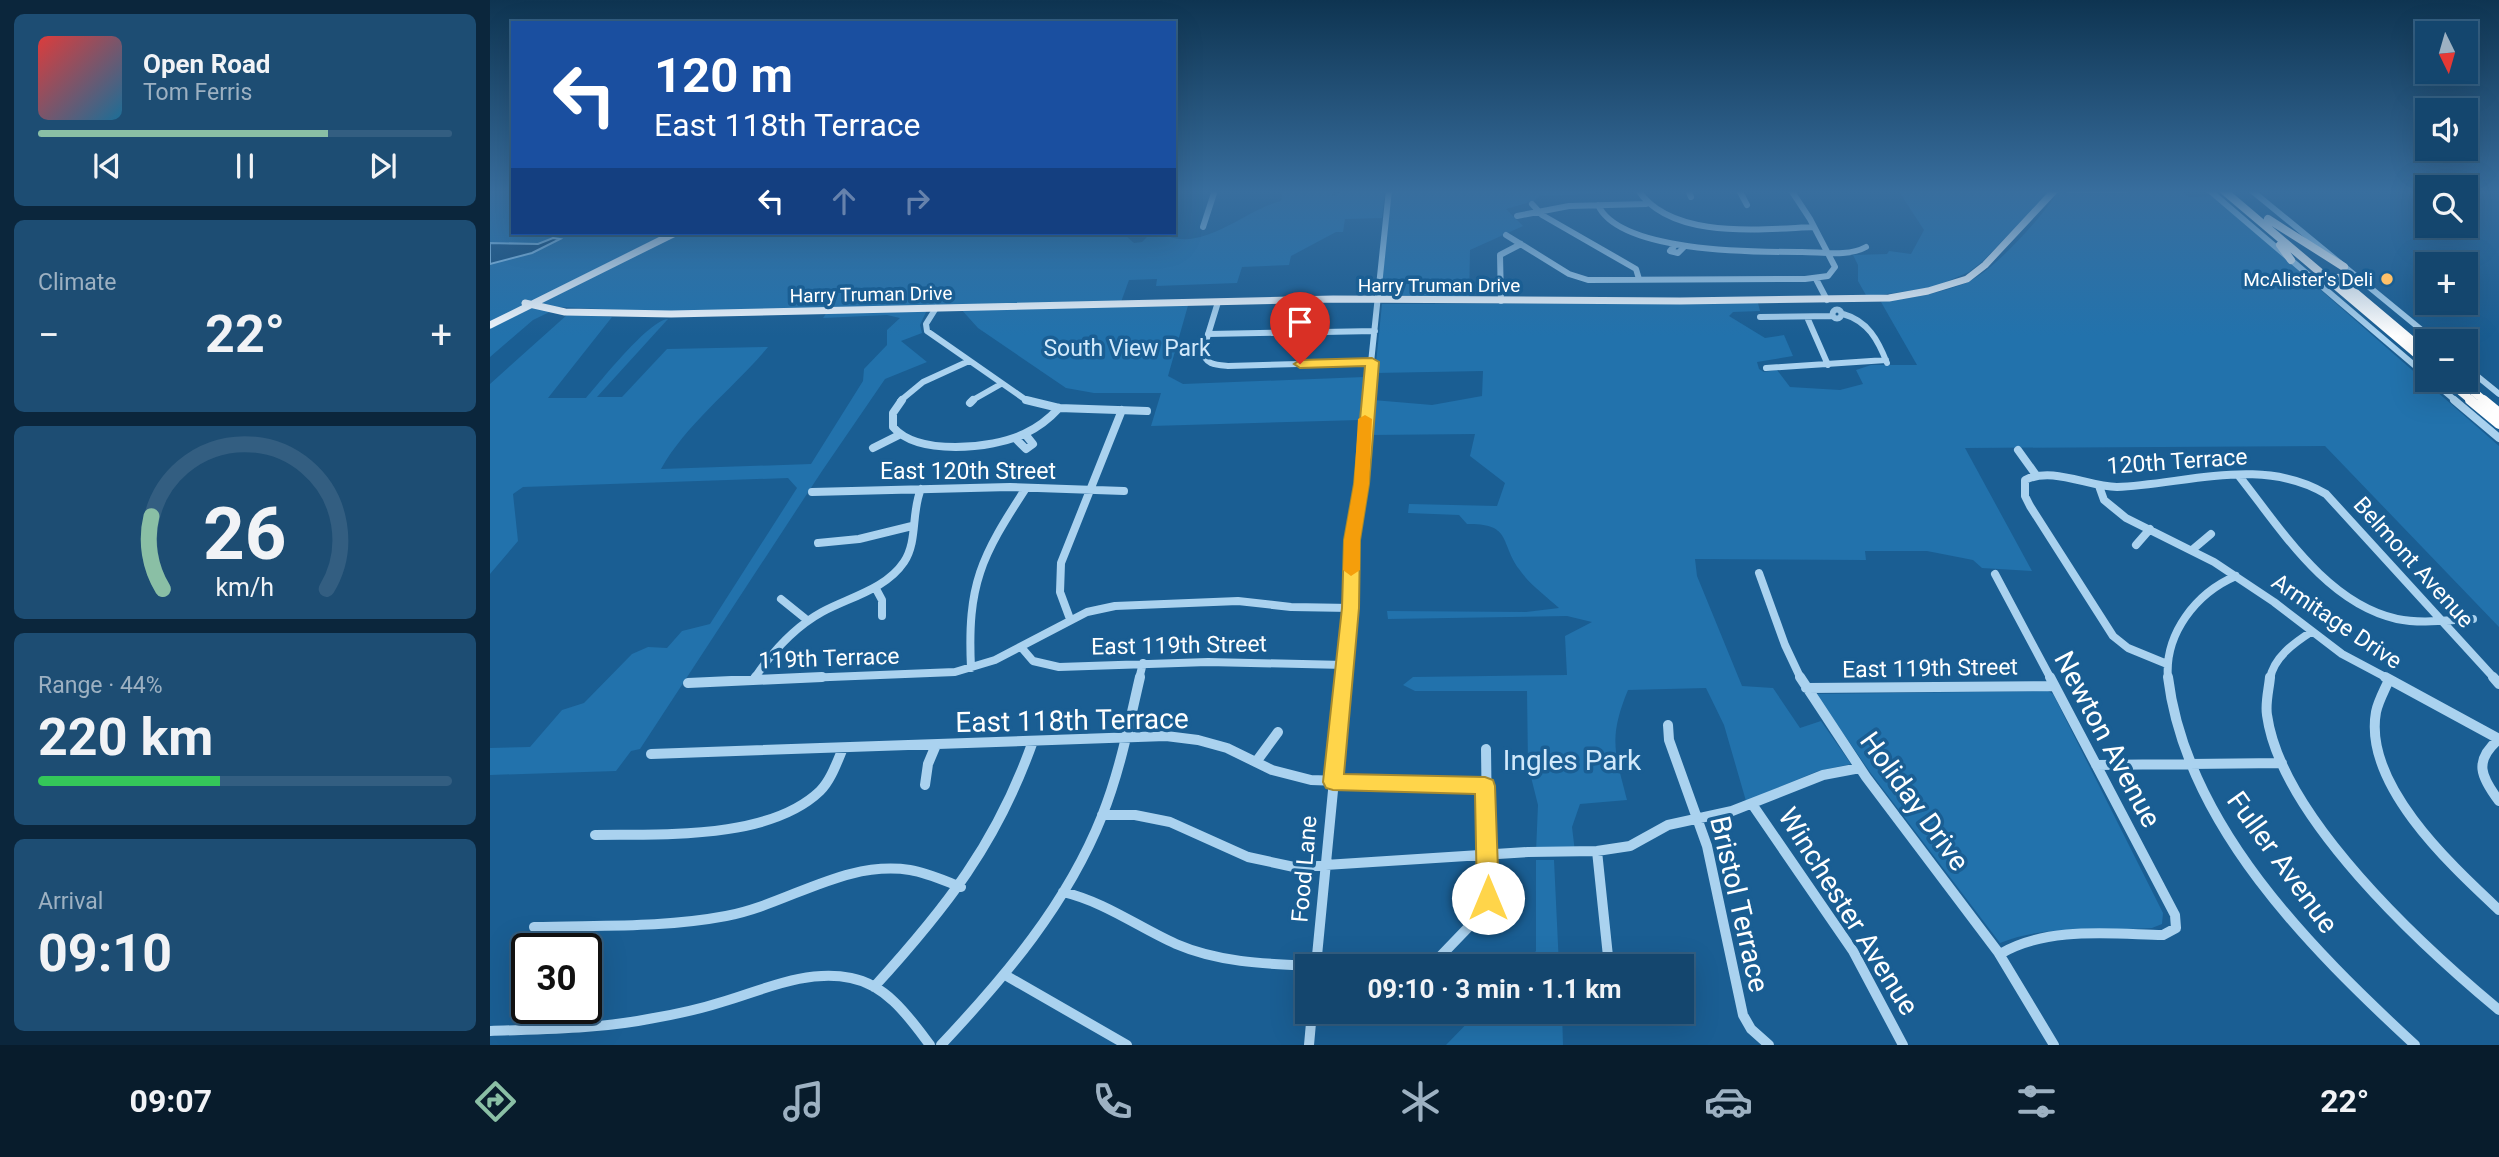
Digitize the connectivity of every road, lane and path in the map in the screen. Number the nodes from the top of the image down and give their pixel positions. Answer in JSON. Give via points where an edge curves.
{"nodes":[{"id":1,"x":655,"y":239,"type":"edge"},
{"id":2,"x":663,"y":239,"type":"edge"},
{"id":3,"x":1384,"y":239,"type":"edge"},
{"id":4,"x":1512,"y":239,"type":"edge"},
{"id":5,"x":1581,"y":239,"type":"edge"},
{"id":6,"x":1655,"y":239,"type":"edge"},
{"id":7,"x":1820,"y":239,"type":"edge"},
{"id":8,"x":2009,"y":239,"type":"edge"},
{"id":9,"x":2266,"y":239,"type":"edge"},
{"id":10,"x":2277,"y":239,"type":"edge"},
{"id":11,"x":2285,"y":239,"type":"edge"},
{"id":12,"x":2287,"y":239,"type":"edge"},
{"id":13,"x":2296,"y":239,"type":"edge"},
{"id":14,"x":2310,"y":239,"type":"edge"},
{"id":15,"x":1521,"y":244,"type":"junction"},
{"id":16,"x":1866,"y":247,"type":"dead end"},
{"id":17,"x":1827,"y":252,"type":"junction"},
{"id":18,"x":2291,"y":260,"type":"junction"},
{"id":19,"x":2344,"y":267,"type":"junction"},
{"id":20,"x":1639,"y":279,"type":"junction"},
{"id":21,"x":1816,"y":279,"type":"junction"},
{"id":22,"x":1826,"y":300,"type":"junction"},
{"id":23,"x":1378,"y":301,"type":"junction"},
{"id":24,"x":1501,"y":301,"type":"junction"},
{"id":25,"x":1219,"y":302,"type":"junction"},
{"id":26,"x":528,"y":304,"type":"junction"},
{"id":27,"x":936,"y":308,"type":"junction"},
{"id":28,"x":1836,"y":313,"type":"junction"},
{"id":29,"x":1760,"y":317,"type":"dead end"},
{"id":30,"x":1807,"y":317,"type":"junction"},
{"id":31,"x":490,"y":322,"type":"edge"},
{"id":32,"x":2420,"y":329,"type":"edge"},
{"id":33,"x":1375,"y":331,"type":"junction"},
{"id":34,"x":1208,"y":334,"type":"junction"},
{"id":35,"x":2415,"y":343,"type":"edge"},
{"id":36,"x":2415,"y":352,"type":"edge"},
{"id":37,"x":969,"y":361,"type":"junction"},
{"id":38,"x":1372,"y":362,"type":"junction"},
{"id":39,"x":1828,"y":365,"type":"junction"},
{"id":40,"x":2415,"y":366,"type":"edge"},
{"id":41,"x":1766,"y":368,"type":"dead end"},
{"id":42,"x":2478,"y":377,"type":"edge"},
{"id":43,"x":1001,"y":384,"type":"junction"},
{"id":44,"x":2445,"y":392,"type":"edge"},
{"id":45,"x":2461,"y":392,"type":"edge"},
{"id":46,"x":2474,"y":392,"type":"edge"},
{"id":47,"x":2499,"y":394,"type":"edge"},
{"id":48,"x":970,"y":403,"type":"dead end"},
{"id":49,"x":1059,"y":408,"type":"junction"},
{"id":50,"x":1122,"y":410,"type":"junction"},
{"id":51,"x":1147,"y":411,"type":"dead end"},
{"id":52,"x":2499,"y":413,"type":"edge"},
{"id":53,"x":2499,"y":424,"type":"edge"},
{"id":54,"x":1025,"y":434,"type":"junction"},
{"id":55,"x":899,"y":435,"type":"junction"},
{"id":56,"x":1015,"y":438,"type":"junction"},
{"id":57,"x":2499,"y":438,"type":"edge"},
{"id":58,"x":873,"y":448,"type":"dead end"},
{"id":59,"x":2018,"y":450,"type":"dead end"},
{"id":60,"x":2036,"y":475,"type":"junction"},
{"id":61,"x":2239,"y":476,"type":"junction"},
{"id":62,"x":2099,"y":486,"type":"junction"},
{"id":63,"x":1026,"y":488,"type":"junction"},
{"id":64,"x":921,"y":489,"type":"junction"},
{"id":65,"x":1092,"y":491,"type":"junction"},
{"id":66,"x":1124,"y":491,"type":"dead end"},
{"id":67,"x":812,"y":492,"type":"dead end"},
{"id":68,"x":2329,"y":496,"type":"joint"},
{"id":69,"x":912,"y":526,"type":"junction"},
{"id":70,"x":2150,"y":529,"type":"junction"},
{"id":71,"x":2211,"y":534,"type":"dead end"},
{"id":72,"x":818,"y":543,"type":"dead end"},
{"id":73,"x":2136,"y":545,"type":"dead end"},
{"id":74,"x":2192,"y":550,"type":"junction"},
{"id":75,"x":1759,"y":573,"type":"dead end"},
{"id":76,"x":1995,"y":574,"type":"dead end"},
{"id":77,"x":2236,"y":576,"type":"junction"},
{"id":78,"x":875,"y":587,"type":"junction"},
{"id":79,"x":781,"y":599,"type":"dead end"},
{"id":80,"x":1351,"y":608,"type":"junction"},
{"id":81,"x":882,"y":616,"type":"dead end"},
{"id":82,"x":1070,"y":619,"type":"junction"},
{"id":83,"x":2473,"y":619,"type":"dead end"},
{"id":84,"x":807,"y":620,"type":"junction"},
{"id":85,"x":2441,"y":620,"type":"junction"},
{"id":86,"x":2311,"y":632,"type":"junction"},
{"id":87,"x":1021,"y":647,"type":"junction"},
{"id":88,"x":1143,"y":663,"type":"junction"},
{"id":89,"x":2167,"y":664,"type":"junction"},
{"id":90,"x":1345,"y":665,"type":"junction"},
{"id":91,"x":971,"y":668,"type":"junction"},
{"id":92,"x":754,"y":680,"type":"junction"},
{"id":93,"x":2388,"y":682,"type":"junction"},
{"id":94,"x":688,"y":683,"type":"dead end"},
{"id":95,"x":2499,"y":684,"type":"edge"},
{"id":96,"x":2054,"y":686,"type":"junction"},
{"id":97,"x":1806,"y":688,"type":"junction"},
{"id":98,"x":1668,"y":725,"type":"dead end"},
{"id":99,"x":1278,"y":732,"type":"dead end"},
{"id":100,"x":1125,"y":737,"type":"junction"},
{"id":101,"x":2499,"y":739,"type":"edge"},
{"id":102,"x":1033,"y":741,"type":"junction"},
{"id":103,"x":936,"y":745,"type":"junction"},
{"id":104,"x":843,"y":748,"type":"junction"},
{"id":105,"x":1486,"y":749,"type":"dead end"},
{"id":106,"x":651,"y":754,"type":"dead end"},
{"id":107,"x":1256,"y":762,"type":"junction"},
{"id":108,"x":2282,"y":763,"type":"junction"},
{"id":109,"x":2192,"y":764,"type":"junction"},
{"id":110,"x":2096,"y":765,"type":"junction"},
{"id":111,"x":1860,"y":768,"type":"junction"},
{"id":112,"x":1333,"y":782,"type":"junction"},
{"id":113,"x":925,"y":785,"type":"dead end"},
{"id":114,"x":1485,"y":786,"type":"junction"},
{"id":115,"x":2499,"y":801,"type":"edge"},
{"id":116,"x":1752,"y":804,"type":"junction"},
{"id":117,"x":1102,"y":816,"type":"junction"},
{"id":118,"x":1697,"y":818,"type":"junction"},
{"id":119,"x":595,"y":835,"type":"dead end"},
{"id":120,"x":1597,"y":852,"type":"junction"},
{"id":121,"x":1488,"y":856,"type":"junction"},
{"id":122,"x":1325,"y":866,"type":"junction"},
{"id":123,"x":961,"y":887,"type":"junction"},
{"id":124,"x":1063,"y":892,"type":"junction"},
{"id":125,"x":2499,"y":910,"type":"edge"},
{"id":126,"x":534,"y":927,"type":"dead end"},
{"id":127,"x":1317,"y":954,"type":"edge"},
{"id":128,"x":1443,"y":954,"type":"edge"},
{"id":129,"x":1608,"y":954,"type":"edge"},
{"id":130,"x":2000,"y":954,"type":"junction"},
{"id":131,"x":1295,"y":965,"type":"edge"},
{"id":132,"x":1004,"y":975,"type":"junction"},
{"id":133,"x":874,"y":987,"type":"junction"},
{"id":134,"x":2499,"y":1010,"type":"edge"},
{"id":135,"x":1311,"y":1024,"type":"edge"},
{"id":136,"x":490,"y":1031,"type":"edge"},
{"id":137,"x":930,"y":1045,"type":"edge"},
{"id":138,"x":941,"y":1045,"type":"edge"},
{"id":139,"x":1127,"y":1045,"type":"edge"},
{"id":140,"x":1309,"y":1045,"type":"edge"},
{"id":141,"x":1769,"y":1045,"type":"edge"},
{"id":142,"x":1903,"y":1045,"type":"edge"},
{"id":143,"x":2054,"y":1045,"type":"edge"},
{"id":144,"x":2415,"y":1045,"type":"edge"}],
"edges":[{"from":1,"to":26,"type":"main road"},
{"from":2,"to":26,"type":"main road"},
{"from":3,"to":23,"type":"street","name":"Food Lane"},
{"from":4,"to":15,"type":"street"},
{"from":5,"to":20,"type":"street","via":[[1636,269]]},
{"from":6,"to":17,"type":"street","via":[[1675,245],[1673,253],[1684,247]]},
{"from":7,"to":17,"type":"street"},
{"from":8,"to":22,"type":"main road","name":"Harry Truman Drive","via":[[1967,279],[1889,298]]},
{"from":9,"to":18,"type":"street"},
{"from":10,"to":18,"type":"highway"},
{"from":11,"to":36,"type":"highway"},
{"from":12,"to":35,"type":"highway"},
{"from":13,"to":19,"type":"highway"},
{"from":14,"to":19,"type":"street"},
{"from":15,"to":20,"type":"street","via":[[1569,274],[1588,279]]},
{"from":15,"to":24,"type":"street","via":[[1500,255]]},
{"from":16,"to":17,"type":"street"},
{"from":17,"to":21,"type":"street","via":[[1834,271]]},
{"from":18,"to":40,"type":"street"},
{"from":19,"to":32,"type":"street"},
{"from":20,"to":21,"type":"street"},
{"from":21,"to":22,"type":"street"},
{"from":22,"to":24,"type":"main road","name":"Harry Truman Drive"},
{"from":22,"to":28,"type":"street"},
{"from":23,"to":24,"type":"main road","name":"Harry Truman Drive"},
{"from":23,"to":25,"type":"main road","name":"Harry Truman Drive"},
{"from":23,"to":33,"type":"street","name":"Food Lane"},
{"from":25,"to":27,"type":"main road","name":"Harry Truman Drive"},
{"from":25,"to":34,"type":"street"},
{"from":26,"to":27,"type":"main road","name":"Harry Truman Drive","via":[[565,312],[650,314]]},
{"from":26,"to":31,"type":"main road"},
{"from":27,"to":37,"type":"street","via":[[927,331]]},
{"from":28,"to":30,"type":"street"},
{"from":28,"to":39,"type":"street","via":[[1858,318],[1868,326],[1887,362]]},
{"from":29,"to":30,"type":"street"},
{"from":30,"to":39,"type":"street"},
{"from":33,"to":34,"type":"street"},
{"from":33,"to":38,"type":"street","name":"Food Lane"},
{"from":34,"to":38,"type":"street","via":[[1203,351],[1208,362],[1228,366]]},
{"from":37,"to":43,"type":"street"},
{"from":37,"to":55,"type":"street","via":[[928,380],[901,401],[892,418]]},
{"from":38,"to":80,"type":"street","name":"Food Lane","via":[[1352,540]]},
{"from":39,"to":41,"type":"street"},
{"from":42,"to":47,"type":"street"},
{"from":43,"to":48,"type":"street"},
{"from":43,"to":49,"type":"street","via":[[1026,400]]},
{"from":44,"to":57,"type":"street"},
{"from":45,"to":53,"type":"highway"},
{"from":46,"to":52,"type":"highway"},
{"from":49,"to":50,"type":"street"},
{"from":49,"to":54,"type":"street"},
{"from":50,"to":51,"type":"street"},
{"from":50,"to":65,"type":"street"},
{"from":54,"to":56,"type":"street"},
{"from":54,"to":56,"type":"street","via":[[1033,444],[1030,448]]},
{"from":55,"to":56,"type":"street","via":[[930,445],[978,445]]},
{"from":55,"to":58,"type":"street"},
{"from":59,"to":60,"type":"street"},
{"from":60,"to":62,"type":"street","name":"120th Terrace"},
{"from":60,"to":89,"type":"street","via":[[2025,480],[2025,496],[2113,636],[2128,648]]},
{"from":61,"to":62,"type":"street","name":"120th Terrace"},
{"from":61,"to":68,"type":"street","name":"120th Terrace","via":[[2295,477]]},
{"from":61,"to":85,"type":"street","via":[[2317,568],[2357,604],[2396,619]]},
{"from":62,"to":70,"type":"street","name":"Armitage Drive","via":[[2112,509]]},
{"from":63,"to":64,"type":"street","name":"East 120th Street"},
{"from":63,"to":65,"type":"street","name":"East 120th Street"},
{"from":63,"to":91,"type":"street","via":[[992,540],[976,577],[969,611]]},
{"from":64,"to":67,"type":"street","name":"East 120th Street"},
{"from":64,"to":69,"type":"street"},
{"from":65,"to":66,"type":"street","name":"East 120th Street"},
{"from":65,"to":82,"type":"street","via":[[1059,572],[1060,598]]},
{"from":68,"to":85,"type":"street","name":"Belmont Avenue"},
{"from":69,"to":72,"type":"street"},
{"from":69,"to":78,"type":"street","via":[[907,557]]},
{"from":70,"to":73,"type":"street"},
{"from":70,"to":74,"type":"street","name":"Armitage Drive"},
{"from":71,"to":74,"type":"street"},
{"from":74,"to":77,"type":"street","name":"Armitage Drive"},
{"from":75,"to":97,"type":"street","name":"Holiday Drive"},
{"from":76,"to":96,"type":"street","name":"Newton Avenue"},
{"from":77,"to":86,"type":"street","name":"Armitage Drive"},
{"from":77,"to":89,"type":"street","name":"Fuller Avenue","via":[[2213,588],[2190,610]]},
{"from":78,"to":81,"type":"street","via":[[882,600]]},
{"from":78,"to":84,"type":"street"},
{"from":79,"to":84,"type":"street"},
{"from":80,"to":82,"type":"street","name":"119th Terrace","via":[[1238,601],[1135,604],[1101,608]]},
{"from":80,"to":90,"type":"street","name":"Food Lane"},
{"from":82,"to":87,"type":"street","name":"119th Terrace"},
{"from":83,"to":85,"type":"street"},
{"from":84,"to":92,"type":"street","via":[[780,643]]},
{"from":85,"to":95,"type":"street","name":"Belmont Avenue"},
{"from":86,"to":93,"type":"street","name":"Armitage Drive"},
{"from":86,"to":108,"type":"street","via":[[2279,658],[2266,694],[2267,718]]},
{"from":87,"to":88,"type":"street","name":"East 119th Street","via":[[1033,661],[1053,667]]},
{"from":87,"to":91,"type":"street","name":"119th Terrace"},
{"from":88,"to":90,"type":"street","name":"East 119th Street"},
{"from":88,"to":100,"type":"street"},
{"from":89,"to":109,"type":"street","name":"Fuller Avenue","via":[[2172,703]]},
{"from":90,"to":112,"type":"street","name":"Food Lane"},
{"from":91,"to":92,"type":"street","name":"119th Terrace"},
{"from":92,"to":94,"type":"street","name":"119th Terrace"},
{"from":93,"to":101,"type":"street","name":"Armitage Drive"},
{"from":93,"to":125,"type":"street","via":[[2375,708],[2373,725],[2388,776],[2446,858]]},
{"from":96,"to":97,"type":"street","name":"East 119th Street"},
{"from":96,"to":110,"type":"street","name":"Newton Avenue"},
{"from":97,"to":111,"type":"street","name":"Holiday Drive"},
{"from":98,"to":118,"type":"street","name":"Bristol Terrace","via":[[1668,740]]},
{"from":99,"to":107,"type":"street"},
{"from":100,"to":102,"type":"street","name":"East 118th Terrace"},
{"from":100,"to":107,"type":"street","name":"East 118th Terrace","via":[[1198,740]]},
{"from":100,"to":117,"type":"street"},
{"from":101,"to":115,"type":"street","via":[[2488,746],[2481,761]]},
{"from":102,"to":103,"type":"street","name":"East 118th Terrace"},
{"from":102,"to":123,"type":"street","via":[[1006,815]]},
{"from":103,"to":104,"type":"street","name":"East 118th Terrace"},
{"from":103,"to":113,"type":"street"},
{"from":104,"to":106,"type":"street","name":"East 118th Terrace"},
{"from":104,"to":119,"type":"street","via":[[821,790],[784,815],[710,830]]},
{"from":105,"to":114,"type":"street"},
{"from":107,"to":112,"type":"street","name":"East 118th Terrace","via":[[1293,777]]},
{"from":108,"to":109,"type":"street"},
{"from":108,"to":134,"type":"street","via":[[2309,810],[2361,878],[2444,963]]},
{"from":109,"to":110,"type":"street"},
{"from":109,"to":144,"type":"street","name":"Fuller Avenue","via":[[2232,839],[2271,895],[2321,954]]},
{"from":110,"to":130,"type":"street","name":"Newton Avenue","via":[[2175,915],[2176,928],[2163,934],[2051,937]]},
{"from":111,"to":116,"type":"street","via":[[1824,775]]},
{"from":111,"to":130,"type":"street","name":"Holiday Drive"},
{"from":112,"to":114,"type":"street","name":"East 118th Terrace"},
{"from":112,"to":122,"type":"street","name":"Food Lane"},
{"from":114,"to":121,"type":"street"},
{"from":116,"to":118,"type":"street"},
{"from":116,"to":142,"type":"street","name":"Winchester Avenue","via":[[1861,967]]},
{"from":117,"to":122,"type":"street","via":[[1135,815],[1170,822],[1270,864]]},
{"from":117,"to":124,"type":"street"},
{"from":118,"to":120,"type":"street","via":[[1668,825],[1630,846]]},
{"from":118,"to":141,"type":"street","name":"Bristol Terrace","via":[[1707,846],[1739,1004],[1751,1029]]},
{"from":120,"to":121,"type":"street"},
{"from":120,"to":129,"type":"street"},
{"from":121,"to":122,"type":"street"},
{"from":121,"to":128,"type":"street","via":[[1488,898],[1483,912]]},
{"from":122,"to":127,"type":"street","name":"Food Lane"},
{"from":123,"to":126,"type":"street","via":[[912,870],[873,868],[831,878],[727,916],[651,924]]},
{"from":123,"to":133,"type":"street"},
{"from":124,"to":131,"type":"street","via":[[1107,907],[1202,954]]},
{"from":124,"to":132,"type":"street"},
{"from":130,"to":143,"type":"street","name":"Holiday Drive"},
{"from":132,"to":138,"type":"street"},
{"from":132,"to":139,"type":"street"},
{"from":133,"to":136,"type":"street","via":[[849,977],[817,976],[636,1021]]},
{"from":133,"to":137,"type":"street","via":[[904,1011]]},
{"from":135,"to":140,"type":"street"}]}
